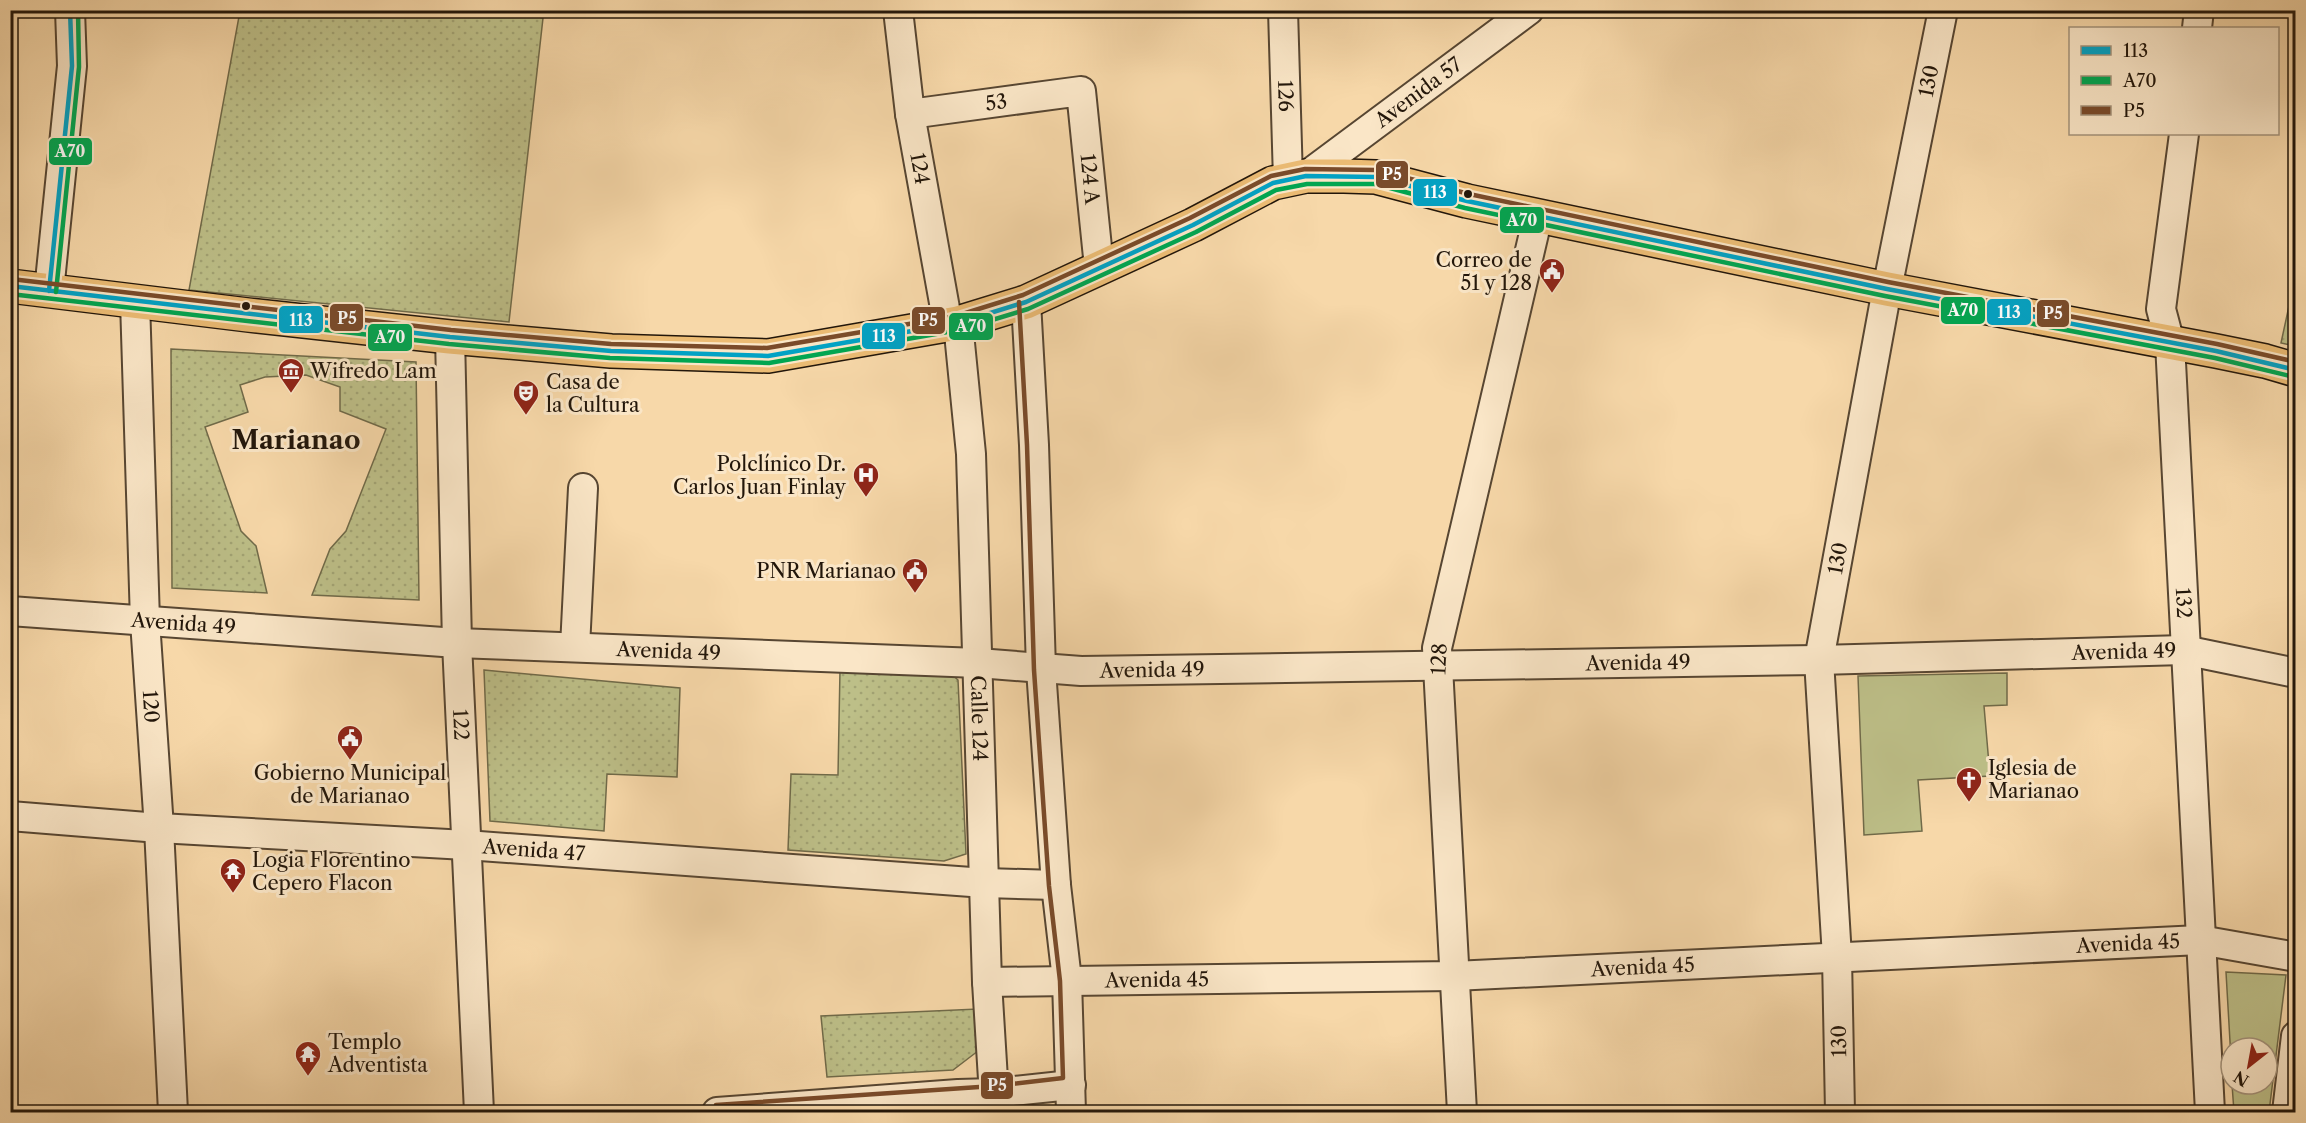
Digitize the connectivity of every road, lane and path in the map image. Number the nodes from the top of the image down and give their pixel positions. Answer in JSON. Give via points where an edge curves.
{"nodes":[{"id":1,"x":70,"y":10,"type":"edge"},
{"id":2,"x":898,"y":10,"type":"edge"},
{"id":3,"x":1283,"y":10,"type":"edge"},
{"id":4,"x":1529,"y":10,"type":"edge"},
{"id":5,"x":1943,"y":10,"type":"edge"},
{"id":6,"x":2199,"y":10,"type":"edge"},
{"id":7,"x":2197,"y":27,"type":"edge"},
{"id":8,"x":1082,"y":91,"type":"joint"},
{"id":9,"x":910,"y":114,"type":"junction"},
{"id":10,"x":2184,"y":135,"type":"edge"},
{"id":11,"x":1297,"y":178,"type":"junction"},
{"id":12,"x":1538,"y":216,"type":"junction"},
{"id":13,"x":1099,"y":267,"type":"junction"},
{"id":14,"x":10,"y":286,"type":"edge"},
{"id":15,"x":1887,"y":289,"type":"junction"},
{"id":16,"x":49,"y":291,"type":"junction"},
{"id":17,"x":135,"y":302,"type":"junction"},
{"id":18,"x":1026,"y":302,"type":"junction"},
{"id":19,"x":953,"y":324,"type":"junction"},
{"id":20,"x":450,"y":337,"type":"junction"},
{"id":21,"x":2170,"y":343,"type":"junction"},
{"id":22,"x":2295,"y":370,"type":"edge"},
{"id":23,"x":583,"y":488,"type":"dead end"},
{"id":24,"x":10,"y":611,"type":"edge"},
{"id":25,"x":145,"y":621,"type":"junction"},
{"id":26,"x":457,"y":643,"type":"junction"},
{"id":27,"x":575,"y":647,"type":"junction"},
{"id":28,"x":2184,"y":650,"type":"junction"},
{"id":29,"x":1819,"y":660,"type":"junction"},
{"id":30,"x":978,"y":663,"type":"junction"},
{"id":31,"x":1437,"y":667,"type":"junction"},
{"id":32,"x":1041,"y":669,"type":"junction"},
{"id":33,"x":2295,"y":673,"type":"edge"},
{"id":34,"x":10,"y":816,"type":"edge"},
{"id":35,"x":159,"y":828,"type":"junction"},
{"id":36,"x":466,"y":845,"type":"junction"},
{"id":37,"x":985,"y":883,"type":"junction"},
{"id":38,"x":1056,"y":885,"type":"junction"},
{"id":39,"x":2200,"y":940,"type":"junction"},
{"id":40,"x":1837,"y":957,"type":"junction"},
{"id":41,"x":2295,"y":957,"type":"edge"},
{"id":42,"x":1454,"y":976,"type":"junction"},
{"id":43,"x":987,"y":981,"type":"junction"},
{"id":44,"x":1067,"y":981,"type":"junction"},
{"id":45,"x":2295,"y":1036,"type":"edge"},
{"id":46,"x":1071,"y":1099,"type":"edge"},
{"id":47,"x":995,"y":1103,"type":"edge"},
{"id":48,"x":173,"y":1113,"type":"edge"},
{"id":49,"x":479,"y":1113,"type":"edge"},
{"id":50,"x":717,"y":1113,"type":"edge"},
{"id":51,"x":1462,"y":1113,"type":"edge"},
{"id":52,"x":1840,"y":1113,"type":"edge"},
{"id":53,"x":2210,"y":1113,"type":"edge"},
{"id":54,"x":2287,"y":1113,"type":"edge"}],
"edges":[{"from":1,"to":16,"type":"street","via":[[72,66]]},
{"from":2,"to":9,"type":"street","name":"124"},
{"from":3,"to":11,"type":"street","name":"126"},
{"from":4,"to":11,"type":"street","name":"Avenida 57"},
{"from":5,"to":15,"type":"street","name":"130"},
{"from":6,"to":7,"type":"street"},
{"from":8,"to":9,"type":"street","name":"53"},
{"from":8,"to":13,"type":"street","name":"124 A"},
{"from":9,"to":19,"type":"street","name":"124"},
{"from":10,"to":21,"type":"street","name":"132","via":[[2161,309]]},
{"from":11,"to":12,"type":"main road","via":[[1376,177]]},
{"from":11,"to":13,"type":"main road","via":[[1273,183],[1193,225]]},
{"from":12,"to":15,"type":"main road"},
{"from":12,"to":31,"type":"street","name":"128","via":[[1437,648]]},
{"from":13,"to":18,"type":"main road"},
{"from":14,"to":16,"type":"main road"},
{"from":15,"to":21,"type":"main road"},
{"from":15,"to":29,"type":"street","name":"130"},
{"from":16,"to":17,"type":"main road"},
{"from":17,"to":20,"type":"main road"},
{"from":17,"to":25,"type":"street","name":"120"},
{"from":18,"to":19,"type":"main road"},
{"from":18,"to":32,"type":"street"},
{"from":19,"to":20,"type":"main road","via":[[768,356],[611,351]]},
{"from":19,"to":30,"type":"street","name":"Calle 124","via":[[971,454]]},
{"from":20,"to":26,"type":"street","name":"122"},
{"from":21,"to":22,"type":"main road","via":[[2255,358]]},
{"from":21,"to":28,"type":"street","name":"132"},
{"from":23,"to":27,"type":"street"},
{"from":24,"to":25,"type":"street","name":"Avenida 49"},
{"from":25,"to":26,"type":"street","name":"Avenida 49"},
{"from":25,"to":35,"type":"street","name":"120"},
{"from":26,"to":27,"type":"street","name":"Avenida 49"},
{"from":26,"to":36,"type":"street","name":"122"},
{"from":27,"to":30,"type":"street","name":"Avenida 49"},
{"from":28,"to":29,"type":"street","name":"Avenida 49"},
{"from":28,"to":33,"type":"street","name":"Avenida 49"},
{"from":28,"to":39,"type":"street","name":"132"},
{"from":29,"to":31,"type":"street","name":"Avenida 49"},
{"from":29,"to":40,"type":"street","name":"130"},
{"from":30,"to":32,"type":"street","name":"Avenida 49"},
{"from":30,"to":37,"type":"street","name":"Calle 124"},
{"from":31,"to":32,"type":"street","name":"Avenida 49"},
{"from":31,"to":42,"type":"street","name":"128"},
{"from":32,"to":38,"type":"street"},
{"from":34,"to":35,"type":"street","name":"Avenida 47"},
{"from":35,"to":36,"type":"street","name":"Avenida 47"},
{"from":35,"to":48,"type":"street","name":"120"},
{"from":36,"to":37,"type":"street","name":"Avenida 47"},
{"from":36,"to":49,"type":"street","name":"122"},
{"from":37,"to":38,"type":"street","name":"Avenida 47"},
{"from":37,"to":43,"type":"street","name":"Calle 124"},
{"from":38,"to":44,"type":"street"},
{"from":39,"to":40,"type":"street","name":"Avenida 45"},
{"from":39,"to":41,"type":"street","name":"Avenida 45"},
{"from":39,"to":53,"type":"street","name":"132"},
{"from":40,"to":42,"type":"street","name":"Avenida 45"},
{"from":40,"to":52,"type":"street","name":"130"},
{"from":42,"to":44,"type":"street","name":"Avenida 45"},
{"from":42,"to":51,"type":"street","name":"128"},
{"from":43,"to":44,"type":"street","name":"Avenida 45"},
{"from":43,"to":47,"type":"street","name":"Calle 124"},
{"from":44,"to":46,"type":"street"},
{"from":45,"to":54,"type":"street"},
{"from":46,"to":47,"type":"street"},
{"from":47,"to":50,"type":"street","via":[[958,1094]]}]}
